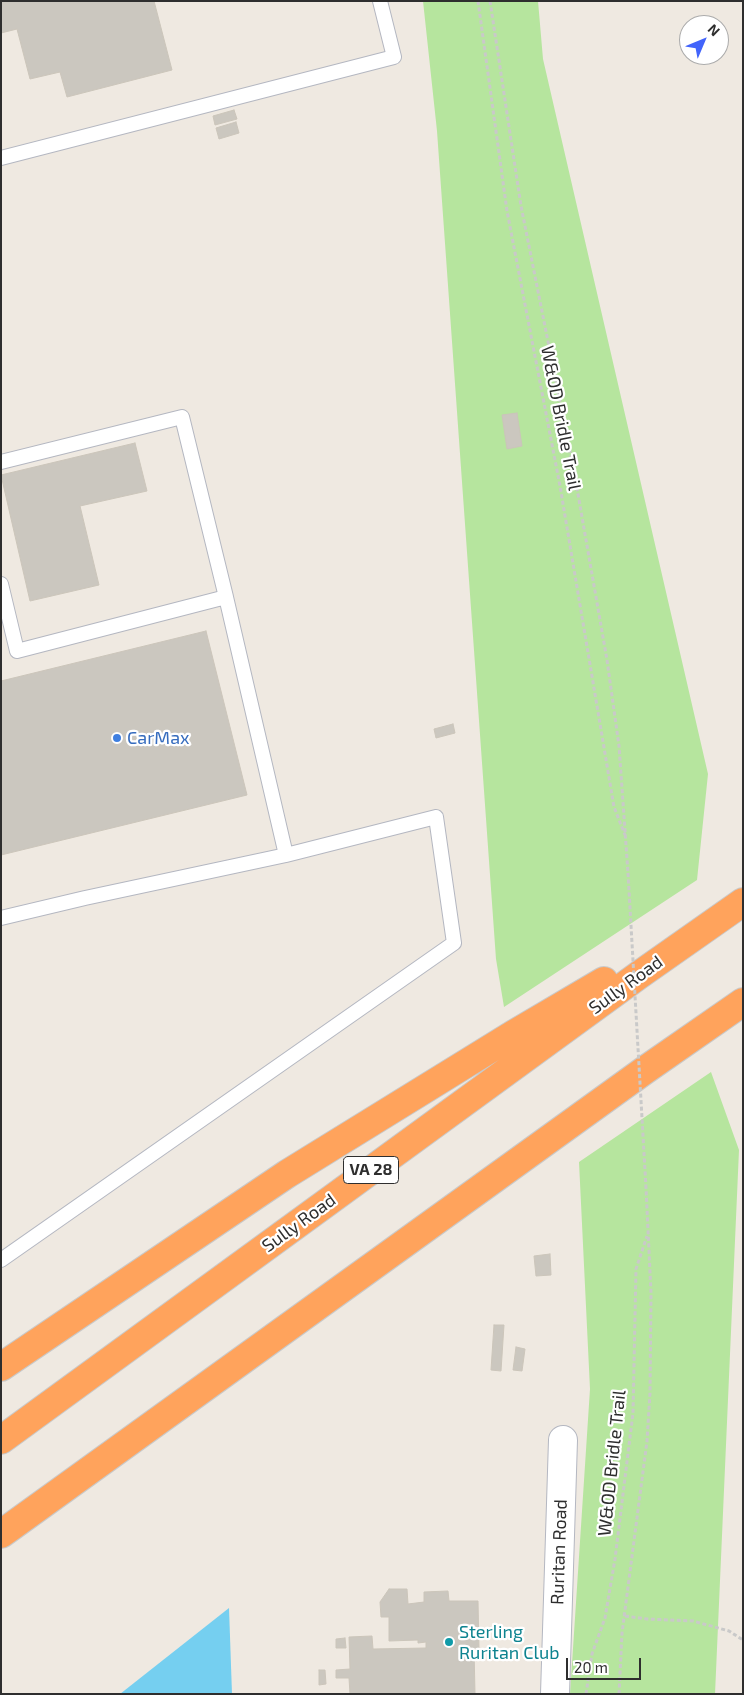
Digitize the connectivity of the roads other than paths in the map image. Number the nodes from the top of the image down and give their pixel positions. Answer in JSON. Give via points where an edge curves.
{"nodes":[{"id":1,"x":380,"y":1,"type":"edge"},
{"id":2,"x":1,"y":158,"type":"edge"},
{"id":3,"x":1,"y":462,"type":"edge"},
{"id":4,"x":1,"y":584,"type":"edge"},
{"id":5,"x":226,"y":597,"type":"junction"},
{"id":6,"x":286,"y":855,"type":"junction"},
{"id":7,"x":743,"y":901,"type":"edge"},
{"id":8,"x":1,"y":918,"type":"edge"},
{"id":9,"x":743,"y":1002,"type":"edge"},
{"id":10,"x":1,"y":1260,"type":"edge"},
{"id":11,"x":1,"y":1367,"type":"edge"},
{"id":12,"x":1,"y":1440,"type":"edge"},
{"id":13,"x":563,"y":1440,"type":"dead end"},
{"id":14,"x":1,"y":1534,"type":"edge"},
{"id":15,"x":555,"y":1694,"type":"edge"}],
"edges":[{"from":1,"to":2,"type":"lane","via":[[394,57]]},
{"from":3,"to":5,"type":"lane","via":[[182,416]]},
{"from":4,"to":5,"type":"lane","via":[[17,651]]},
{"from":5,"to":6,"type":"lane"},
{"from":6,"to":8,"type":"lane"},
{"from":6,"to":10,"type":"lane","via":[[436,817],[454,943]]},
{"from":7,"to":11,"type":"highway","via":[[514,1034],[287,1174]]},
{"from":7,"to":12,"type":"highway","name":"Sully Road","number":"VA 28"},
{"from":9,"to":14,"type":"highway"},
{"from":13,"to":15,"type":"street","name":"Ruritan Road"}]}
